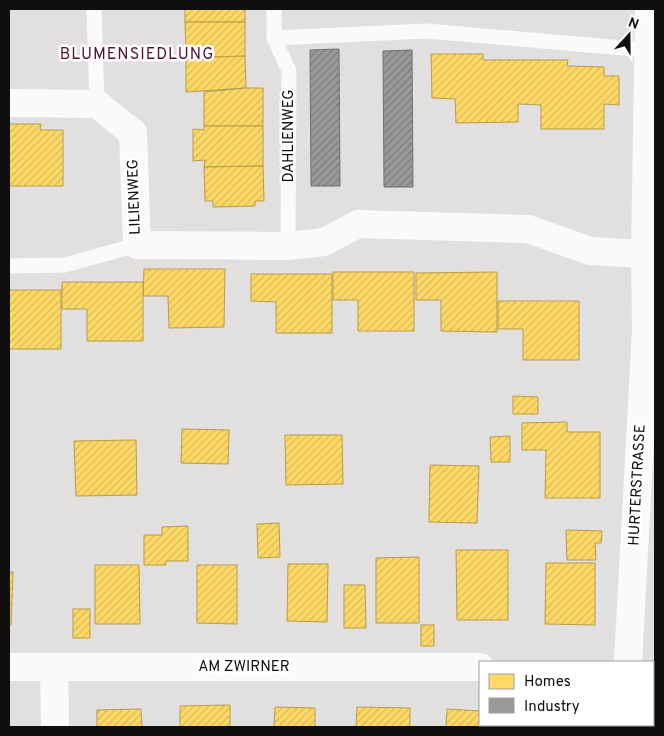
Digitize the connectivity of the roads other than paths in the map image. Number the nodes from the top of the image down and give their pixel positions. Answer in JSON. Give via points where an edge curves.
{"nodes":[{"id":1,"x":94,"y":9,"type":"edge"},
{"id":2,"x":274,"y":9,"type":"edge"},
{"id":3,"x":649,"y":9,"type":"edge"},
{"id":4,"x":274,"y":38,"type":"junction"},
{"id":5,"x":647,"y":50,"type":"junction"},
{"id":6,"x":9,"y":103,"type":"edge"},
{"id":7,"x":97,"y":104,"type":"junction"},
{"id":8,"x":137,"y":245,"type":"junction"},
{"id":9,"x":288,"y":246,"type":"junction"},
{"id":10,"x":645,"y":254,"type":"junction"},
{"id":11,"x":9,"y":266,"type":"edge"},
{"id":12,"x":651,"y":330,"type":"edge"},
{"id":13,"x":628,"y":661,"type":"edge"},
{"id":14,"x":9,"y":667,"type":"edge"},
{"id":15,"x":54,"y":667,"type":"junction"},
{"id":16,"x":479,"y":668,"type":"edge"},
{"id":17,"x":55,"y":727,"type":"edge"}],
"edges":[{"from":1,"to":7,"type":"lane"},
{"from":2,"to":4,"type":"lane"},
{"from":3,"to":5,"type":"street","name":"HURTERSTRASSE"},
{"from":4,"to":5,"type":"lane","via":[[427,31]]},
{"from":4,"to":9,"type":"lane","name":"DAHLIENWEG","via":[[289,71]]},
{"from":5,"to":10,"type":"street","name":"HURTERSTRASSE"},
{"from":6,"to":7,"type":"street"},
{"from":7,"to":8,"type":"street","name":"LILIENWEG","via":[[133,133]]},
{"from":8,"to":9,"type":"street","name":"LILIENWEG"},
{"from":8,"to":11,"type":"lane","via":[[65,265]]},
{"from":9,"to":10,"type":"street","via":[[324,242],[358,224],[528,229],[590,251]]},
{"from":10,"to":12,"type":"street","name":"HURTERSTRASSE"},
{"from":12,"to":13,"type":"street","name":"HURTERSTRASSE"},
{"from":14,"to":15,"type":"street","name":"AM ZWIRNER"},
{"from":15,"to":16,"type":"street","name":"AM ZWIRNER"},
{"from":15,"to":17,"type":"street"}]}
